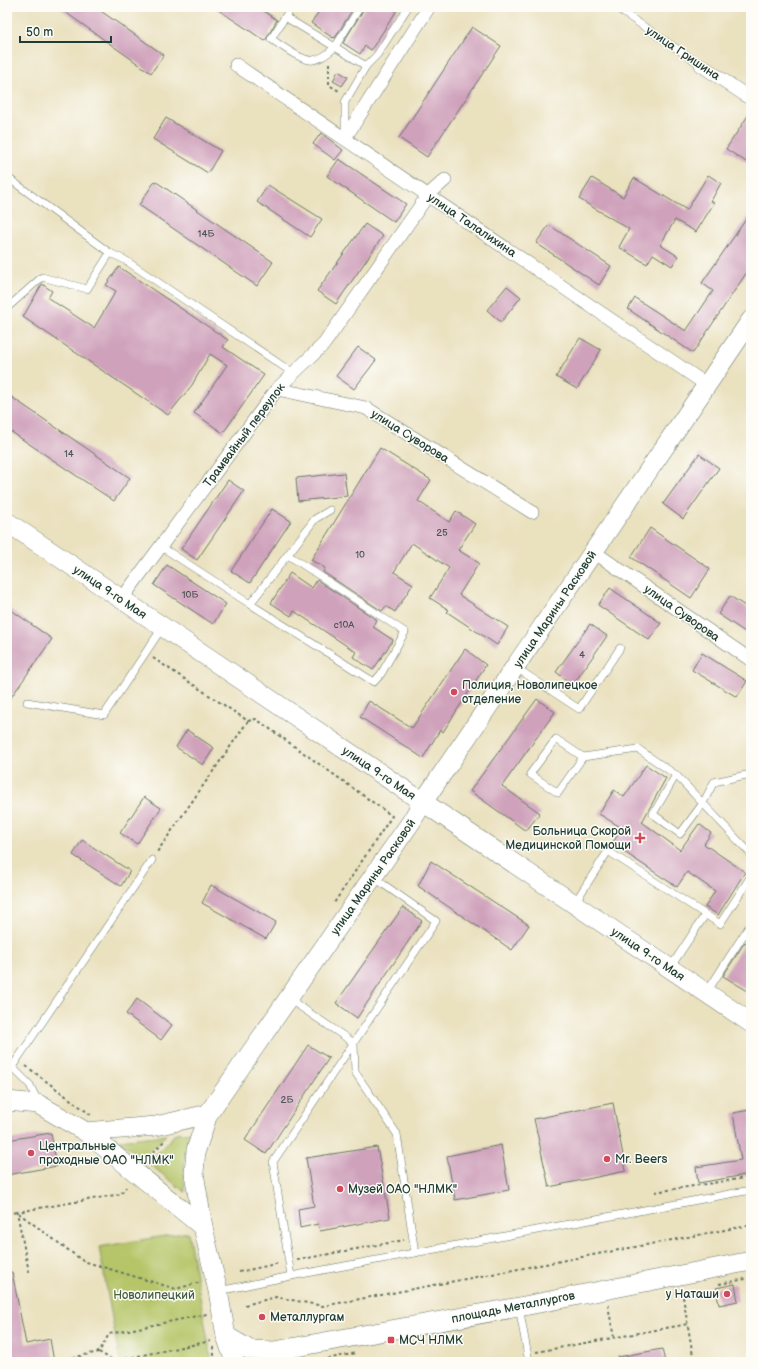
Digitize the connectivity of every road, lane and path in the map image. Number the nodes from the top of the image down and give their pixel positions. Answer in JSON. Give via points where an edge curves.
{"nodes":[{"id":1,"x":291,"y":7,"type":"edge"},
{"id":2,"x":360,"y":7,"type":"edge"},
{"id":3,"x":408,"y":7,"type":"edge"},
{"id":4,"x":429,"y":7,"type":"edge"},
{"id":5,"x":615,"y":7,"type":"edge"},
{"id":6,"x":285,"y":17,"type":"junction"},
{"id":7,"x":332,"y":50,"type":"junction"},
{"id":8,"x":236,"y":64,"type":"dead end"},
{"id":9,"x":701,"y":65,"type":"joint"},
{"id":10,"x":366,"y":66,"type":"junction"},
{"id":11,"x":751,"y":99,"type":"edge"},
{"id":12,"x":345,"y":102,"type":"junction"},
{"id":13,"x":345,"y":138,"type":"junction"},
{"id":14,"x":7,"y":177,"type":"edge"},
{"id":15,"x":445,"y":180,"type":"dead end"},
{"id":16,"x":428,"y":195,"type":"junction"},
{"id":17,"x":110,"y":253,"type":"junction"},
{"id":18,"x":7,"y":308,"type":"edge"},
{"id":19,"x":751,"y":320,"type":"edge"},
{"id":20,"x":294,"y":373,"type":"junction"},
{"id":21,"x":707,"y":385,"type":"junction"},
{"id":22,"x":277,"y":389,"type":"junction"},
{"id":23,"x":330,"y":510,"type":"dead end"},
{"id":24,"x":532,"y":512,"type":"dead end"},
{"id":25,"x":7,"y":522,"type":"edge"},
{"id":26,"x":160,"y":546,"type":"junction"},
{"id":27,"x":594,"y":552,"type":"junction"},
{"id":28,"x":288,"y":555,"type":"junction"},
{"id":29,"x":121,"y":600,"type":"junction"},
{"id":30,"x":250,"y":604,"type":"junction"},
{"id":31,"x":162,"y":628,"type":"junction"},
{"id":32,"x":620,"y":648,"type":"dead end"},
{"id":33,"x":146,"y":653,"type":"junction"},
{"id":34,"x":751,"y":660,"type":"edge"},
{"id":35,"x":515,"y":667,"type":"junction"},
{"id":36,"x":27,"y":702,"type":"dead end"},
{"id":37,"x":248,"y":721,"type":"junction"},
{"id":38,"x":583,"y":757,"type":"junction"},
{"id":39,"x":751,"y":774,"type":"edge"},
{"id":40,"x":676,"y":775,"type":"junction"},
{"id":41,"x":423,"y":802,"type":"junction"},
{"id":42,"x":703,"y":803,"type":"junction"},
{"id":43,"x":751,"y":854,"type":"edge"},
{"id":44,"x":152,"y":860,"type":"joint"},
{"id":45,"x":751,"y":876,"type":"edge"},
{"id":46,"x":372,"y":877,"type":"junction"},
{"id":47,"x":574,"y":904,"type":"junction"},
{"id":48,"x":331,"y":908,"type":"dead end"},
{"id":49,"x":705,"y":915,"type":"junction"},
{"id":50,"x":750,"y":928,"type":"edge"},
{"id":51,"x":670,"y":969,"type":"junction"},
{"id":52,"x":706,"y":993,"type":"junction"},
{"id":53,"x":289,"y":998,"type":"junction"},
{"id":54,"x":751,"y":1023,"type":"edge"},
{"id":55,"x":354,"y":1043,"type":"junction"},
{"id":56,"x":17,"y":1060,"type":"junction"},
{"id":57,"x":10,"y":1064,"type":"edge"},
{"id":58,"x":7,"y":1101,"type":"edge"},
{"id":59,"x":38,"y":1104,"type":"junction"},
{"id":60,"x":208,"y":1114,"type":"junction"},
{"id":61,"x":90,"y":1124,"type":"junction"},
{"id":62,"x":166,"y":1140,"type":"dead end"},
{"id":63,"x":144,"y":1162,"type":"dead end"},
{"id":64,"x":751,"y":1177,"type":"edge"},
{"id":65,"x":126,"y":1188,"type":"dead end"},
{"id":66,"x":751,"y":1190,"type":"edge"},
{"id":67,"x":654,"y":1192,"type":"dead end"},
{"id":68,"x":17,"y":1212,"type":"junction"},
{"id":69,"x":7,"y":1214,"type":"edge"},
{"id":70,"x":751,"y":1224,"type":"edge"},
{"id":71,"x":203,"y":1226,"type":"junction"},
{"id":72,"x":413,"y":1238,"type":"junction"},
{"id":73,"x":415,"y":1253,"type":"junction"},
{"id":74,"x":289,"y":1261,"type":"junction"},
{"id":75,"x":751,"y":1261,"type":"edge"},
{"id":76,"x":29,"y":1272,"type":"dead end"},
{"id":77,"x":239,"y":1272,"type":"dead end"},
{"id":78,"x":291,"y":1276,"type":"junction"},
{"id":79,"x":200,"y":1282,"type":"dead end"},
{"id":80,"x":218,"y":1292,"type":"junction"},
{"id":81,"x":682,"y":1292,"type":"dead end"},
{"id":82,"x":245,"y":1305,"type":"dead end"},
{"id":83,"x":608,"y":1305,"type":"dead end"},
{"id":84,"x":519,"y":1307,"type":"junction"},
{"id":85,"x":207,"y":1314,"type":"dead end"},
{"id":86,"x":688,"y":1324,"type":"junction"},
{"id":87,"x":226,"y":1336,"type":"junction"},
{"id":88,"x":614,"y":1338,"type":"junction"},
{"id":89,"x":99,"y":1352,"type":"junction"},
{"id":90,"x":527,"y":1353,"type":"junction"},
{"id":91,"x":269,"y":1356,"type":"edge"},
{"id":92,"x":61,"y":1360,"type":"dead end"},
{"id":93,"x":215,"y":1362,"type":"edge"},
{"id":94,"x":226,"y":1362,"type":"edge"},
{"id":95,"x":235,"y":1362,"type":"edge"},
{"id":96,"x":529,"y":1362,"type":"edge"},
{"id":97,"x":694,"y":1362,"type":"edge"}],
"edges":[{"from":1,"to":6,"type":"lane"},
{"from":2,"to":7,"type":"lane"},
{"from":3,"to":10,"type":"lane","via":[[377,55]]},
{"from":4,"to":13,"type":"street"},
{"from":5,"to":9,"type":"lane","name":"улица Гришина"},
{"from":6,"to":7,"type":"lane"},
{"from":6,"to":7,"type":"lane","via":[[271,39],[312,61]]},
{"from":7,"to":10,"type":"lane"},
{"from":7,"to":12,"type":"path","via":[[329,85],[341,92]]},
{"from":8,"to":13,"type":"street","name":"улица Талалихина"},
{"from":9,"to":11,"type":"street","name":"улица Гришина"},
{"from":10,"to":12,"type":"lane"},
{"from":12,"to":13,"type":"lane"},
{"from":13,"to":16,"type":"street","name":"улица Талалихина"},
{"from":14,"to":17,"type":"lane"},
{"from":15,"to":16,"type":"street","name":"Трамвайный переулок"},
{"from":16,"to":20,"type":"street","name":"Трамвайный переулок","via":[[324,344]]},
{"from":16,"to":21,"type":"street","name":"улица Талалихина"},
{"from":17,"to":18,"type":"lane","via":[[87,289],[42,277]]},
{"from":17,"to":20,"type":"lane","via":[[125,260]]},
{"from":19,"to":21,"type":"main road","name":"улица Марины Расковой"},
{"from":20,"to":22,"type":"street","name":"Трамвайный переулок"},
{"from":21,"to":27,"type":"main road","name":"улица Марины Расковой"},
{"from":22,"to":24,"type":"street","name":"улица Суворова","via":[[366,408]]},
{"from":22,"to":26,"type":"street","name":"Трамвайный переулок"},
{"from":23,"to":28,"type":"lane","via":[[315,519]]},
{"from":25,"to":29,"type":"main road","name":"улица 9-го Мая"},
{"from":26,"to":29,"type":"street","name":"Трамвайный переулок"},
{"from":26,"to":30,"type":"lane"},
{"from":27,"to":34,"type":"street","name":"улица Суворова"},
{"from":27,"to":35,"type":"main road","name":"улица Марины Расковой"},
{"from":28,"to":30,"type":"lane"},
{"from":28,"to":30,"type":"lane","via":[[405,632],[381,674],[374,682]]},
{"from":29,"to":31,"type":"main road","name":"улица 9-го Мая"},
{"from":31,"to":33,"type":"lane"},
{"from":31,"to":41,"type":"main road","name":"улица 9-го Мая"},
{"from":32,"to":35,"type":"lane","via":[[579,709]]},
{"from":33,"to":36,"type":"lane","via":[[104,715]]},
{"from":33,"to":37,"type":"path"},
{"from":35,"to":41,"type":"main road","name":"улица Марины Расковой"},
{"from":37,"to":44,"type":"path"},
{"from":37,"to":48,"type":"path","via":[[256,718],[392,816]]},
{"from":38,"to":38,"type":"lane","via":[[556,739],[530,774],[558,793]]},
{"from":38,"to":40,"type":"lane","via":[[638,749]]},
{"from":39,"to":42,"type":"lane","via":[[714,782]]},
{"from":40,"to":42,"type":"lane"},
{"from":40,"to":42,"type":"lane","via":[[653,814],[680,834]]},
{"from":41,"to":46,"type":"main road","name":"улица Марины Расковой"},
{"from":41,"to":47,"type":"main road","name":"улица 9-го Мая"},
{"from":42,"to":43,"type":"lane"},
{"from":44,"to":56,"type":"lane"},
{"from":45,"to":49,"type":"lane","via":[[720,924]]},
{"from":46,"to":53,"type":"main road","name":"улица Марины Расковой"},
{"from":46,"to":55,"type":"lane","via":[[436,921]]},
{"from":47,"to":49,"type":"lane","via":[[608,851]]},
{"from":47,"to":51,"type":"main road","name":"улица 9-го Мая"},
{"from":49,"to":51,"type":"lane"},
{"from":50,"to":52,"type":"lane"},
{"from":51,"to":52,"type":"main road","name":"улица 9-го Мая"},
{"from":52,"to":54,"type":"main road","name":"улица 9-го Мая"},
{"from":53,"to":55,"type":"lane"},
{"from":53,"to":60,"type":"main road","name":"улица Марины Расковой"},
{"from":55,"to":72,"type":"lane","via":[[355,1072],[397,1134]]},
{"from":55,"to":74,"type":"lane","via":[[273,1162]]},
{"from":56,"to":57,"type":"lane"},
{"from":56,"to":61,"type":"path"},
{"from":57,"to":59,"type":"lane","via":[[30,1085]]},
{"from":58,"to":59,"type":"main road"},
{"from":59,"to":61,"type":"main road"},
{"from":60,"to":61,"type":"main road","via":[[156,1126]]},
{"from":60,"to":71,"type":"main road","via":[[196,1150],[194,1173]]},
{"from":61,"to":71,"type":"main road"},
{"from":62,"to":63,"type":"path"},
{"from":64,"to":67,"type":"path"},
{"from":65,"to":68,"type":"path","via":[[121,1194]]},
{"from":66,"to":73,"type":"lane"},
{"from":68,"to":69,"type":"path"},
{"from":68,"to":76,"type":"path"},
{"from":68,"to":79,"type":"path","via":[[83,1261],[176,1289]]},
{"from":70,"to":82,"type":"path","via":[[323,1306],[276,1297]]},
{"from":71,"to":80,"type":"main road"},
{"from":72,"to":73,"type":"lane"},
{"from":72,"to":74,"type":"path"},
{"from":73,"to":78,"type":"lane"},
{"from":74,"to":77,"type":"path"},
{"from":74,"to":78,"type":"lane"},
{"from":75,"to":84,"type":"main road","name":"площадь Металлургов"},
{"from":78,"to":80,"type":"lane"},
{"from":80,"to":87,"type":"main road"},
{"from":81,"to":86,"type":"path"},
{"from":83,"to":88,"type":"path"},
{"from":84,"to":90,"type":"lane"},
{"from":84,"to":91,"type":"main road","name":"площадь Металлургов"},
{"from":85,"to":89,"type":"path","via":[[109,1334]]},
{"from":86,"to":88,"type":"path"},
{"from":86,"to":97,"type":"path"},
{"from":87,"to":91,"type":"main road","name":"площадь Металлургов","via":[[250,1350]]},
{"from":87,"to":94,"type":"main road"},
{"from":87,"to":95,"type":"main road"},
{"from":88,"to":90,"type":"path"},
{"from":89,"to":92,"type":"path"},
{"from":89,"to":93,"type":"path","via":[[114,1361],[211,1341]]},
{"from":90,"to":96,"type":"lane"}]}
